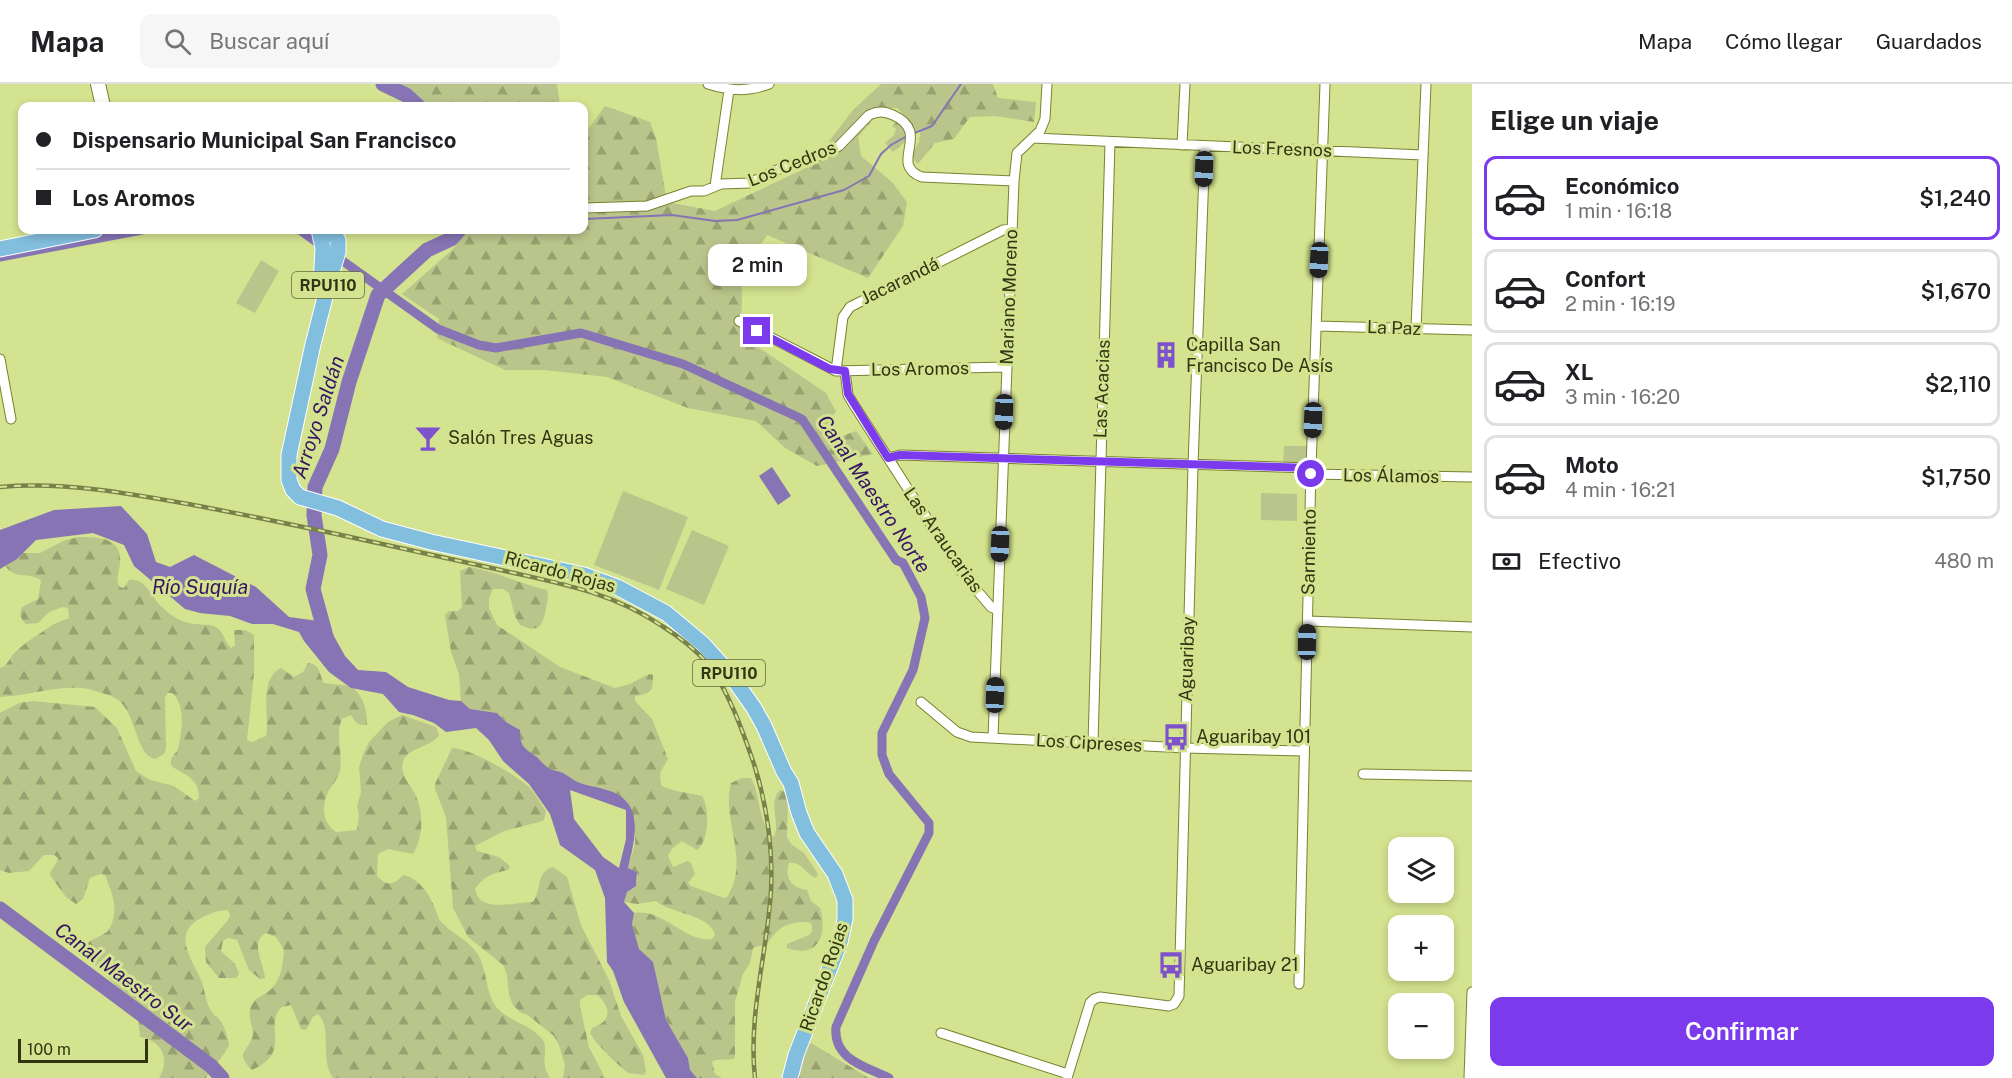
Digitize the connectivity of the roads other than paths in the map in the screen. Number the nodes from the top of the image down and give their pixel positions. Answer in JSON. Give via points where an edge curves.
{"nodes":[{"id":1,"x":98,"y":84,"type":"edge"},
{"id":2,"x":708,"y":84,"type":"edge"},
{"id":3,"x":769,"y":84,"type":"edge"},
{"id":4,"x":1047,"y":84,"type":"edge"},
{"id":5,"x":1185,"y":84,"type":"edge"},
{"id":6,"x":1325,"y":84,"type":"edge"},
{"id":7,"x":1426,"y":84,"type":"edge"},
{"id":8,"x":729,"y":90,"type":"junction"},
{"id":9,"x":102,"y":102,"type":"edge"},
{"id":10,"x":1033,"y":138,"type":"junction"},
{"id":11,"x":1110,"y":142,"type":"junction"},
{"id":12,"x":1182,"y":145,"type":"junction"},
{"id":13,"x":1205,"y":146,"type":"junction"},
{"id":14,"x":1324,"y":151,"type":"junction"},
{"id":15,"x":1423,"y":155,"type":"junction"},
{"id":16,"x":1014,"y":181,"type":"junction"},
{"id":17,"x":716,"y":186,"type":"junction"},
{"id":18,"x":588,"y":208,"type":"edge"},
{"id":19,"x":1012,"y":230,"type":"junction"},
{"id":20,"x":75,"y":234,"type":"edge"},
{"id":21,"x":321,"y":234,"type":"edge"},
{"id":22,"x":333,"y":234,"type":"edge"},
{"id":23,"x":0,"y":249,"type":"edge"},
{"id":24,"x":739,"y":321,"type":"dead end"},
{"id":25,"x":1316,"y":326,"type":"junction"},
{"id":26,"x":1416,"y":329,"type":"junction"},
{"id":27,"x":1472,"y":330,"type":"edge"},
{"id":28,"x":313,"y":344,"type":"junction"},
{"id":29,"x":0,"y":359,"type":"edge"},
{"id":30,"x":1006,"y":367,"type":"junction"},
{"id":31,"x":841,"y":371,"type":"junction"},
{"id":32,"x":11,"y":419,"type":"dead end"},
{"id":33,"x":1003,"y":457,"type":"junction"},
{"id":34,"x":888,"y":458,"type":"junction"},
{"id":35,"x":1100,"y":462,"type":"junction"},
{"id":36,"x":1193,"y":465,"type":"junction"},
{"id":37,"x":1311,"y":471,"type":"junction"},
{"id":38,"x":1472,"y":477,"type":"edge"},
{"id":39,"x":998,"y":610,"type":"junction"},
{"id":40,"x":1308,"y":621,"type":"junction"},
{"id":41,"x":1472,"y":627,"type":"edge"},
{"id":42,"x":921,"y":702,"type":"dead end"},
{"id":43,"x":993,"y":738,"type":"junction"},
{"id":44,"x":1093,"y":743,"type":"junction"},
{"id":45,"x":1185,"y":748,"type":"junction"},
{"id":46,"x":1305,"y":751,"type":"junction"},
{"id":47,"x":1363,"y":774,"type":"dead end"},
{"id":48,"x":1472,"y":776,"type":"edge"},
{"id":49,"x":1299,"y":984,"type":"dead end"},
{"id":50,"x":1472,"y":992,"type":"edge"},
{"id":51,"x":941,"y":1033,"type":"dead end"},
{"id":52,"x":1067,"y":1076,"type":"edge"},
{"id":53,"x":790,"y":1078,"type":"edge"},
{"id":54,"x":1469,"y":1078,"type":"edge"}],
"edges":[{"from":1,"to":9,"type":"main road"},
{"from":2,"to":8,"type":"street"},
{"from":3,"to":8,"type":"street","via":[[744,91]]},
{"from":4,"to":10,"type":"street","name":"Mariano Moreno","via":[[1046,119]]},
{"from":5,"to":12,"type":"street"},
{"from":6,"to":14,"type":"street","name":"Sarmiento"},
{"from":7,"to":15,"type":"street"},
{"from":8,"to":17,"type":"street"},
{"from":10,"to":11,"type":"street","name":"Los Fresnos"},
{"from":10,"to":16,"type":"street","name":"Mariano Moreno","via":[[1017,153]]},
{"from":11,"to":12,"type":"street","name":"Los Fresnos"},
{"from":11,"to":35,"type":"street","name":"Las Acacias"},
{"from":12,"to":13,"type":"street","name":"Los Fresnos"},
{"from":13,"to":14,"type":"street","name":"Los Fresnos"},
{"from":13,"to":36,"type":"street","name":"Aguaribay"},
{"from":14,"to":15,"type":"street","name":"Los Fresnos"},
{"from":14,"to":25,"type":"street","name":"Sarmiento"},
{"from":15,"to":26,"type":"street"},
{"from":16,"to":17,"type":"street","name":"Los Cedros","via":[[922,177],[908,164],[908,124],[886,112],[876,112],[831,151],[750,183]]},
{"from":16,"to":19,"type":"street","name":"Mariano Moreno"},
{"from":17,"to":18,"type":"street","name":"Los Cedros","via":[[647,206]]},
{"from":19,"to":30,"type":"street","name":"Mariano Moreno"},
{"from":19,"to":31,"type":"street","name":"Jacarandá","via":[[850,307],[843,317]]},
{"from":20,"to":23,"type":"main road"},
{"from":21,"to":28,"type":"main road","name":"Ricardo Rojas","number":"RPU110","via":[[322,270]]},
{"from":22,"to":28,"type":"main road","name":"Ricardo Rojas","number":"RPU110","via":[[338,240],[338,252]]},
{"from":24,"to":31,"type":"street","name":"Los Aromos"},
{"from":25,"to":26,"type":"street","name":"La Paz"},
{"from":25,"to":37,"type":"street","name":"Sarmiento"},
{"from":26,"to":27,"type":"street","name":"La Paz"},
{"from":28,"to":53,"type":"main road","name":"Ricardo Rojas","number":"RPU110","via":[[288,466],[291,485],[300,497],[382,529],[584,574],[617,587],[666,613],[703,644],[754,708],[791,783],[807,833],[835,874],[845,900],[840,942]]},
{"from":29,"to":32,"type":"street"},
{"from":30,"to":31,"type":"street","name":"Los Aromos"},
{"from":30,"to":33,"type":"street","name":"Mariano Moreno"},
{"from":31,"to":34,"type":"street","name":"Las Araucarias","via":[[848,394]]},
{"from":33,"to":34,"type":"street","name":"Los Álamos"},
{"from":33,"to":35,"type":"street","name":"Los Álamos"},
{"from":33,"to":39,"type":"street","name":"Mariano Moreno"},
{"from":34,"to":39,"type":"street","name":"Las Araucarias","via":[[962,573]]},
{"from":35,"to":36,"type":"street","name":"Los Álamos"},
{"from":35,"to":44,"type":"street","name":"Las Acacias"},
{"from":36,"to":37,"type":"street","name":"Los Álamos"},
{"from":36,"to":45,"type":"street","name":"Aguaribay"},
{"from":37,"to":38,"type":"street","name":"Los Álamos"},
{"from":37,"to":40,"type":"street","name":"Sarmiento"},
{"from":39,"to":43,"type":"street","name":"Mariano Moreno"},
{"from":40,"to":41,"type":"street"},
{"from":40,"to":46,"type":"street","name":"Sarmiento"},
{"from":42,"to":43,"type":"street","name":"Los Cipreses","via":[[964,736]]},
{"from":43,"to":44,"type":"street","name":"Los Cipreses"},
{"from":44,"to":45,"type":"street","name":"Los Cipreses"},
{"from":45,"to":46,"type":"street","name":"Los Cipreses"},
{"from":45,"to":52,"type":"street","name":"Aguaribay","via":[[1179,996],[1169,1006],[1094,999]]},
{"from":46,"to":49,"type":"street","name":"Sarmiento"},
{"from":47,"to":48,"type":"street"},
{"from":50,"to":54,"type":"street"},
{"from":51,"to":52,"type":"street"}]}
